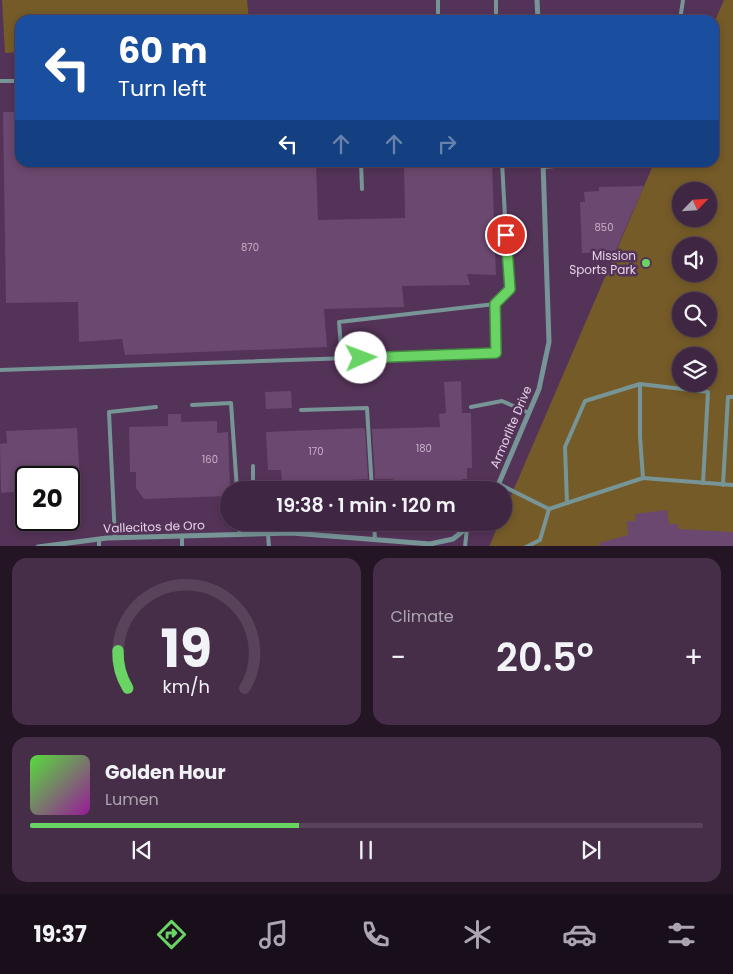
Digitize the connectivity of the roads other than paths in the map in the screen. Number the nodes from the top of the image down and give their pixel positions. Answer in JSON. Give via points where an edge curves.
{"nodes":[{"id":1,"x":438,"y":0,"type":"edge"},
{"id":2,"x":496,"y":0,"type":"edge"},
{"id":3,"x":537,"y":0,"type":"edge"},
{"id":4,"x":683,"y":0,"type":"edge"},
{"id":5,"x":438,"y":15,"type":"edge"},
{"id":6,"x":496,"y":15,"type":"edge"},
{"id":7,"x":538,"y":15,"type":"edge"},
{"id":8,"x":681,"y":15,"type":"edge"},
{"id":9,"x":15,"y":81,"type":"edge"},
{"id":10,"x":0,"y":82,"type":"edge"},
{"id":11,"x":361,"y":167,"type":"edge"},
{"id":12,"x":502,"y":167,"type":"edge"},
{"id":13,"x":543,"y":167,"type":"edge"},
{"id":14,"x":362,"y":189,"type":"dead end"},
{"id":15,"x":495,"y":304,"type":"junction"},
{"id":16,"x":342,"y":358,"type":"junction"},
{"id":17,"x":0,"y":370,"type":"edge"},
{"id":18,"x":640,"y":384,"type":"junction"},
{"id":19,"x":733,"y":397,"type":"edge"},
{"id":20,"x":192,"y":405,"type":"dead end"},
{"id":21,"x":470,"y":407,"type":"dead end"},
{"id":22,"x":156,"y":408,"type":"dead end"},
{"id":23,"x":301,"y":410,"type":"dead end"},
{"id":24,"x":529,"y":413,"type":"junction"},
{"id":25,"x":253,"y":466,"type":"dead end"},
{"id":26,"x":643,"y":478,"type":"junction"},
{"id":27,"x":236,"y":481,"type":"edge"},
{"id":28,"x":253,"y":481,"type":"edge"},
{"id":29,"x":372,"y":481,"type":"edge"},
{"id":30,"x":500,"y":481,"type":"edge"},
{"id":31,"x":703,"y":483,"type":"junction"},
{"id":32,"x":722,"y":485,"type":"junction"},
{"id":33,"x":733,"y":485,"type":"edge"},
{"id":34,"x":512,"y":490,"type":"edge"},
{"id":35,"x":568,"y":503,"type":"junction"},
{"id":36,"x":549,"y":509,"type":"junction"},
{"id":37,"x":240,"y":531,"type":"edge"},
{"id":38,"x":374,"y":531,"type":"edge"},
{"id":39,"x":463,"y":531,"type":"edge"},
{"id":40,"x":467,"y":531,"type":"edge"},
{"id":41,"x":240,"y":534,"type":"junction"},
{"id":42,"x":254,"y":534,"type":"joint"},
{"id":43,"x":268,"y":534,"type":"junction"},
{"id":44,"x":182,"y":536,"type":"junction"},
{"id":45,"x":115,"y":538,"type":"junction"},
{"id":46,"x":99,"y":539,"type":"junction"},
{"id":47,"x":374,"y":540,"type":"junction"},
{"id":48,"x":419,"y":545,"type":"edge"},
{"id":49,"x":38,"y":546,"type":"edge"},
{"id":50,"x":99,"y":546,"type":"edge"},
{"id":51,"x":182,"y":546,"type":"edge"},
{"id":52,"x":269,"y":546,"type":"edge"},
{"id":53,"x":465,"y":546,"type":"edge"},
{"id":54,"x":526,"y":546,"type":"edge"}],
"edges":[{"from":1,"to":5,"type":"lane"},
{"from":2,"to":6,"type":"lane"},
{"from":3,"to":7,"type":"street"},
{"from":4,"to":8,"type":"lane"},
{"from":9,"to":10,"type":"lane"},
{"from":11,"to":14,"type":"lane"},
{"from":12,"to":15,"type":"lane","via":[[510,289]]},
{"from":13,"to":24,"type":"street","name":"Armorlite Drive","via":[[549,342],[539,389]]},
{"from":15,"to":16,"type":"lane","via":[[339,322]]},
{"from":15,"to":16,"type":"lane","via":[[496,353]]},
{"from":16,"to":17,"type":"lane"},
{"from":18,"to":26,"type":"lane"},
{"from":18,"to":31,"type":"lane","via":[[708,392]]},
{"from":18,"to":35,"type":"lane","via":[[585,401],[565,447]]},
{"from":19,"to":32,"type":"lane","via":[[728,397]]},
{"from":20,"to":27,"type":"lane","via":[[232,404]]},
{"from":21,"to":24,"type":"lane","via":[[502,401]]},
{"from":22,"to":45,"type":"lane","via":[[109,412]]},
{"from":23,"to":29,"type":"lane","via":[[368,408]]},
{"from":24,"to":30,"type":"street","name":"Armorlite Drive"},
{"from":25,"to":28,"type":"lane"},
{"from":26,"to":31,"type":"lane"},
{"from":26,"to":35,"type":"lane"},
{"from":31,"to":32,"type":"lane"},
{"from":32,"to":33,"type":"lane"},
{"from":34,"to":36,"type":"lane"},
{"from":35,"to":36,"type":"lane"},
{"from":36,"to":54,"type":"lane","via":[[540,540]]},
{"from":37,"to":41,"type":"lane"},
{"from":38,"to":47,"type":"lane"},
{"from":39,"to":48,"type":"street","name":"Vallecitos de Oro","via":[[453,538]]},
{"from":40,"to":53,"type":"lane"},
{"from":41,"to":42,"type":"street","name":"Vallecitos de Oro"},
{"from":41,"to":44,"type":"street","name":"Vallecitos de Oro"},
{"from":42,"to":43,"type":"street","name":"Vallecitos de Oro"},
{"from":43,"to":47,"type":"street","name":"Vallecitos de Oro"},
{"from":43,"to":52,"type":"lane"},
{"from":44,"to":45,"type":"street","name":"Vallecitos de Oro"},
{"from":44,"to":51,"type":"lane"},
{"from":45,"to":46,"type":"street","name":"Vallecitos de Oro"},
{"from":46,"to":49,"type":"street","name":"Vallecitos de Oro"},
{"from":46,"to":50,"type":"lane"},
{"from":47,"to":48,"type":"street","name":"Vallecitos de Oro"}]}
